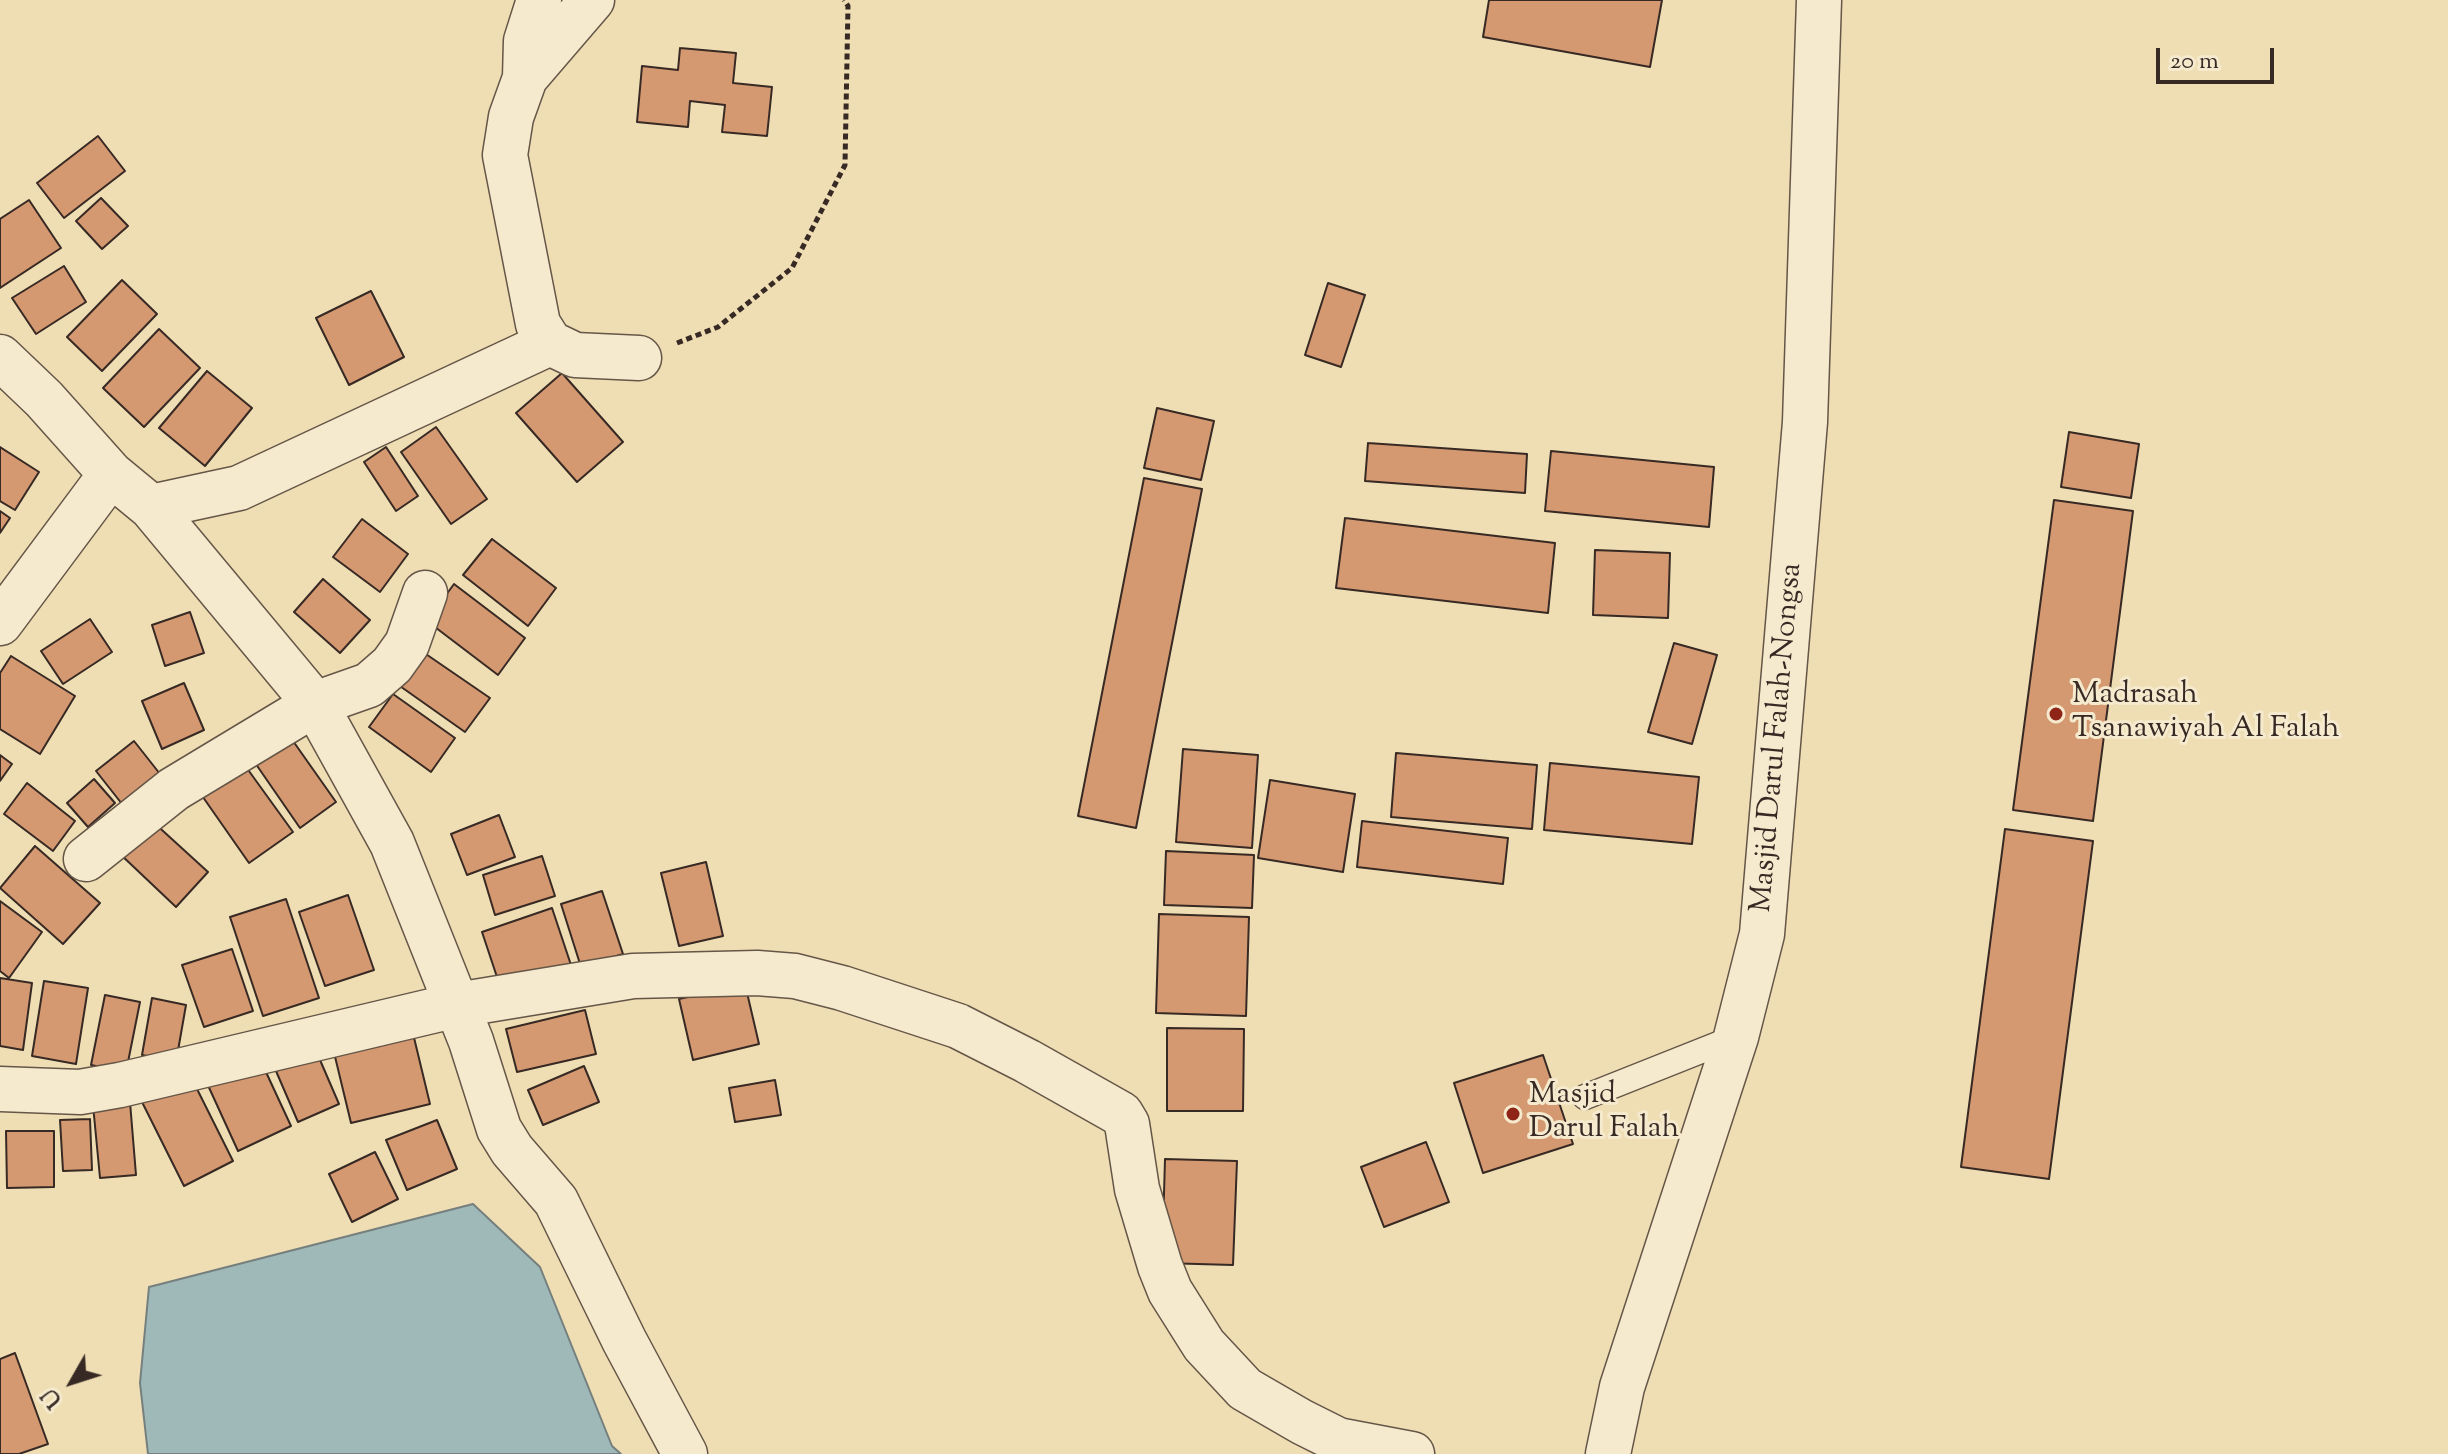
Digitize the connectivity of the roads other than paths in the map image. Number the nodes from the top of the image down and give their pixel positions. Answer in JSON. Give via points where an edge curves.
{"nodes":[{"id":1,"x":539,"y":0,"type":"edge"},
{"id":2,"x":592,"y":0,"type":"edge"},
{"id":3,"x":1819,"y":0,"type":"edge"},
{"id":4,"x":525,"y":78,"type":"junction"},
{"id":5,"x":550,"y":343,"type":"junction"},
{"id":6,"x":0,"y":357,"type":"edge"},
{"id":7,"x":639,"y":358,"type":"road end"},
{"id":8,"x":111,"y":474,"type":"junction"},
{"id":9,"x":151,"y":507,"type":"junction"},
{"id":10,"x":425,"y":593,"type":"dead end"},
{"id":11,"x":0,"y":623,"type":"edge"},
{"id":12,"x":315,"y":704,"type":"junction"},
{"id":13,"x":86,"y":859,"type":"dead end"},
{"id":14,"x":457,"y":1005,"type":"junction"},
{"id":15,"x":1736,"y":1037,"type":"junction"},
{"id":16,"x":0,"y":1089,"type":"edge"},
{"id":17,"x":1585,"y":1097,"type":"dead end"},
{"id":18,"x":685,"y":1454,"type":"edge"},
{"id":19,"x":1412,"y":1454,"type":"edge"},
{"id":20,"x":1608,"y":1454,"type":"edge"}],
"edges":[{"from":1,"to":4,"type":"street","via":[[526,41]]},
{"from":2,"to":4,"type":"street"},
{"from":3,"to":15,"type":"street","name":"Masjid Darul Falah-Nongsa","via":[[1804,438],[1762,934]]},
{"from":4,"to":5,"type":"street","via":[[505,155],[538,324]]},
{"from":5,"to":7,"type":"street","via":[[575,355]]},
{"from":5,"to":9,"type":"street","via":[[239,488]]},
{"from":6,"to":8,"type":"street"},
{"from":8,"to":9,"type":"street"},
{"from":8,"to":11,"type":"street"},
{"from":9,"to":12,"type":"street"},
{"from":10,"to":12,"type":"street","via":[[407,644],[392,665],[369,685]]},
{"from":12,"to":13,"type":"street","via":[[174,789]]},
{"from":12,"to":14,"type":"street","via":[[392,843]]},
{"from":14,"to":16,"type":"street","via":[[120,1085],[80,1092]]},
{"from":14,"to":18,"type":"street","via":[[499,1129],[556,1201]]},
{"from":14,"to":19,"type":"street","via":[[633,976],[757,973],[842,988],[958,1026],[1121,1114],[1137,1189],[1170,1291],[1204,1345],[1245,1389],[1338,1440]]},
{"from":15,"to":17,"type":"lane"},
{"from":15,"to":20,"type":"street","name":"Masjid Darul Falah-Nongsa","via":[[1622,1387]]}]}
